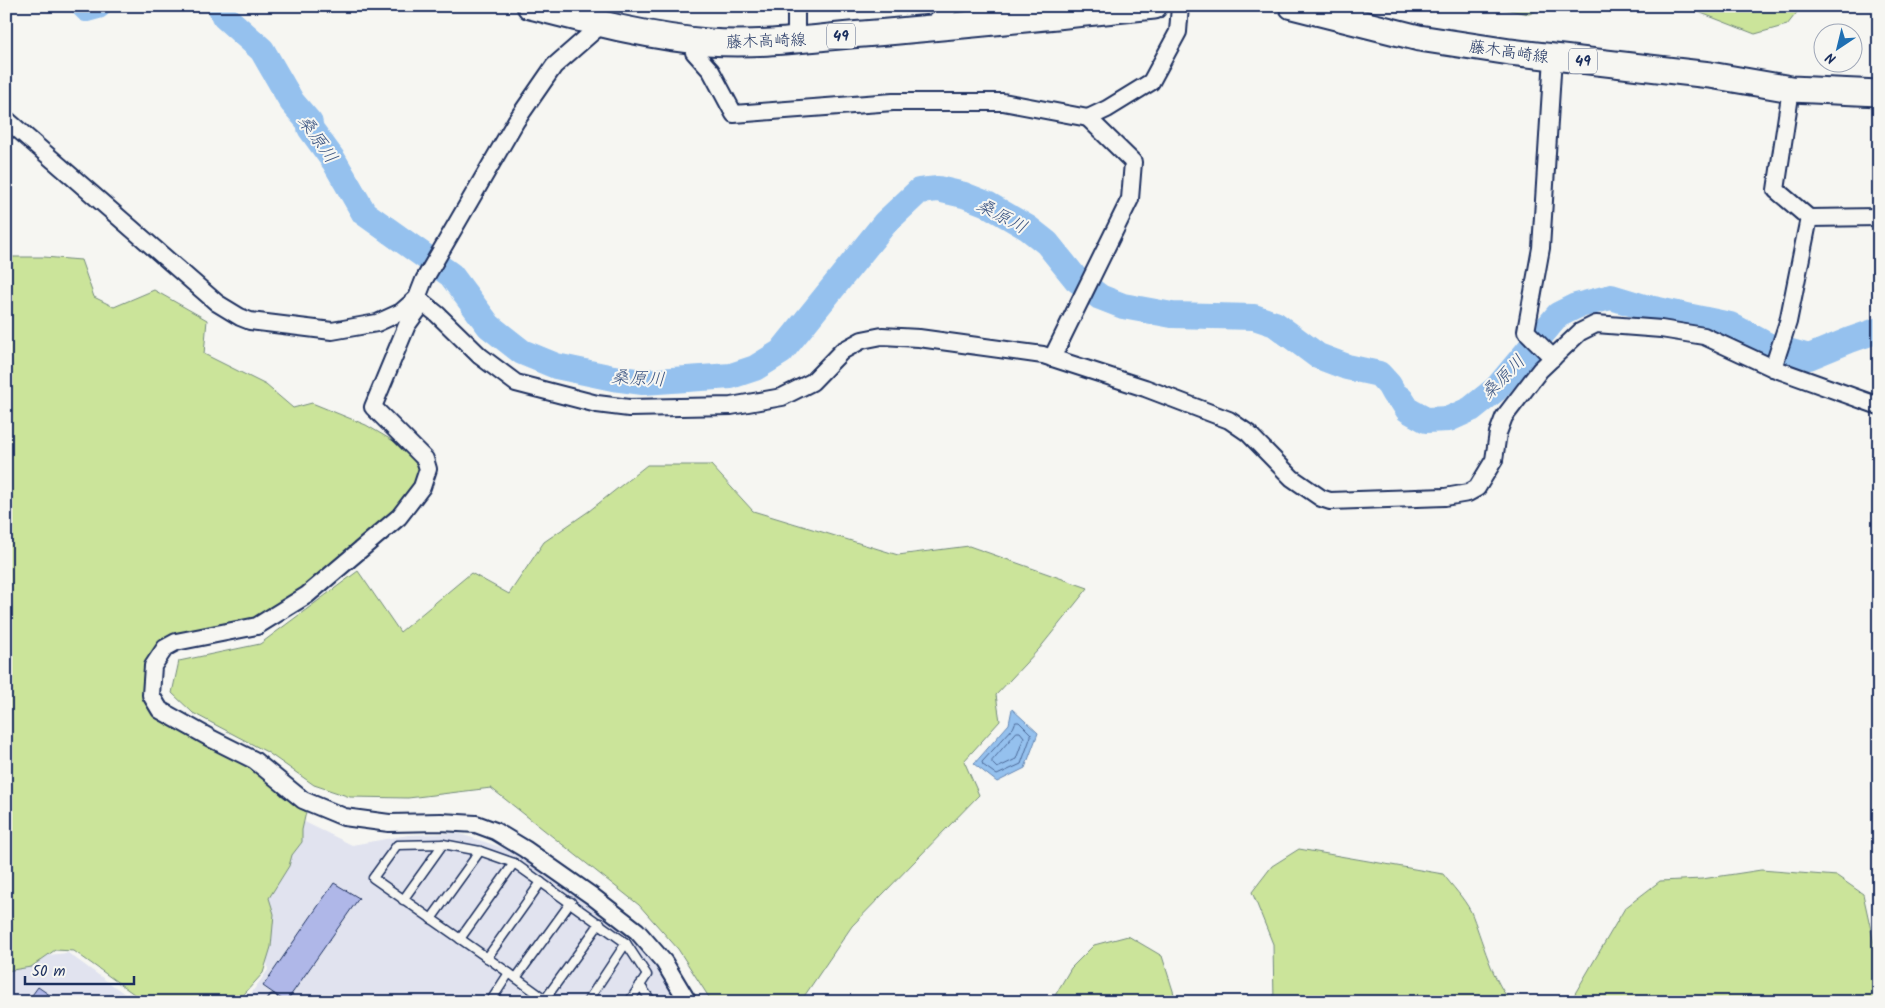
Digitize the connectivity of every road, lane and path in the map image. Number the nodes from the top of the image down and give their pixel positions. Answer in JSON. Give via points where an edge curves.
{"nodes":[{"id":1,"x":530,"y":6,"type":"edge"},
{"id":2,"x":796,"y":6,"type":"edge"},
{"id":3,"x":950,"y":6,"type":"edge"},
{"id":4,"x":1154,"y":6,"type":"edge"},
{"id":5,"x":1180,"y":6,"type":"edge"},
{"id":6,"x":1292,"y":6,"type":"edge"},
{"id":7,"x":602,"y":24,"type":"junction"},
{"id":8,"x":930,"y":28,"type":"junction"},
{"id":9,"x":796,"y":39,"type":"junction"},
{"id":10,"x":697,"y":40,"type":"junction"},
{"id":11,"x":1553,"y":57,"type":"junction"},
{"id":12,"x":1791,"y":88,"type":"junction"},
{"id":13,"x":1879,"y":93,"type":"edge"},
{"id":14,"x":1088,"y":118,"type":"junction"},
{"id":15,"x":6,"y":119,"type":"edge"},
{"id":16,"x":1879,"y":217,"type":"edge"},
{"id":17,"x":1809,"y":218,"type":"junction"},
{"id":18,"x":420,"y":300,"type":"junction"},
{"id":19,"x":1052,"y":358,"type":"junction"},
{"id":20,"x":1552,"y":358,"type":"junction"},
{"id":21,"x":1773,"y":368,"type":"junction"},
{"id":22,"x":1879,"y":406,"type":"edge"},
{"id":23,"x":443,"y":844,"type":"junction"},
{"id":24,"x":480,"y":851,"type":"junction"},
{"id":25,"x":514,"y":863,"type":"junction"},
{"id":26,"x":541,"y":882,"type":"junction"},
{"id":27,"x":403,"y":900,"type":"junction"},
{"id":28,"x":570,"y":902,"type":"junction"},
{"id":29,"x":431,"y":919,"type":"junction"},
{"id":30,"x":600,"y":923,"type":"junction"},
{"id":31,"x":460,"y":939,"type":"junction"},
{"id":32,"x":626,"y":943,"type":"junction"},
{"id":33,"x":487,"y":958,"type":"junction"},
{"id":34,"x":513,"y":976,"type":"junction"},
{"id":35,"x":640,"y":986,"type":"junction"},
{"id":36,"x":544,"y":1000,"type":"edge"},
{"id":37,"x":490,"y":1002,"type":"edge"},
{"id":38,"x":588,"y":1002,"type":"edge"},
{"id":39,"x":629,"y":1002,"type":"edge"},
{"id":40,"x":652,"y":1002,"type":"edge"},
{"id":41,"x":688,"y":1002,"type":"edge"}],
"edges":[{"from":1,"to":7,"type":"main road","name":"藤木高崎線","number":"49"},
{"from":2,"to":9,"type":"street"},
{"from":3,"to":8,"type":"street"},
{"from":4,"to":8,"type":"main road","name":"藤木高崎線","number":"49"},
{"from":5,"to":14,"type":"street","via":[[1178,32],[1152,82]]},
{"from":6,"to":11,"type":"main road","name":"藤木高崎線","number":"49","via":[[1419,38]]},
{"from":7,"to":10,"type":"main road","name":"藤木高崎線","number":"49"},
{"from":7,"to":18,"type":"street","via":[[554,66],[516,121],[424,280]]},
{"from":8,"to":9,"type":"main road","name":"藤木高崎線","number":"49"},
{"from":9,"to":10,"type":"main road","name":"藤木高崎線","number":"49","via":[[749,43]]},
{"from":10,"to":14,"type":"street","via":[[694,52],[711,71],[734,114],[893,102],[1003,102]]},
{"from":11,"to":12,"type":"main road","name":"藤木高崎線","number":"49"},
{"from":11,"to":20,"type":"street","via":[[1541,248],[1526,331]]},
{"from":12,"to":13,"type":"main road","name":"藤木高崎線","number":"49"},
{"from":12,"to":17,"type":"street","via":[[1776,190]]},
{"from":14,"to":19,"type":"street","via":[[1133,162],[1130,198]]},
{"from":15,"to":18,"type":"street","via":[[217,303],[240,317],[332,332],[377,324]]},
{"from":16,"to":17,"type":"street"},
{"from":17,"to":21,"type":"street","via":[[1788,322]]},
{"from":18,"to":19,"type":"street","via":[[480,356],[516,383],[597,404],[629,408],[731,406],[782,398],[812,382],[842,351],[862,340],[882,336],[918,338]]},
{"from":18,"to":41,"type":"street","via":[[373,407],[425,459],[428,469],[422,486],[399,517],[307,595],[276,615],[257,626],[176,642],[165,648],[153,666],[151,695],[160,710],[254,760],[304,800],[344,817],[390,823],[476,824],[495,831],[637,931],[664,962]]},
{"from":19,"to":20,"type":"street","via":[[1229,420],[1248,433],[1292,478],[1330,501],[1445,497],[1478,488],[1494,460],[1504,417]]},
{"from":20,"to":21,"type":"street","via":[[1580,332],[1596,324],[1704,336]]},
{"from":21,"to":22,"type":"street"},
{"from":23,"to":24,"type":"lane"},
{"from":23,"to":27,"type":"lane"},
{"from":23,"to":27,"type":"lane","via":[[396,845],[373,878]]},
{"from":24,"to":25,"type":"lane"},
{"from":24,"to":29,"type":"lane"},
{"from":25,"to":26,"type":"lane"},
{"from":25,"to":31,"type":"lane"},
{"from":26,"to":28,"type":"lane"},
{"from":26,"to":33,"type":"lane"},
{"from":27,"to":29,"type":"lane"},
{"from":28,"to":30,"type":"lane"},
{"from":28,"to":34,"type":"lane"},
{"from":29,"to":31,"type":"lane"},
{"from":30,"to":32,"type":"lane"},
{"from":30,"to":36,"type":"lane"},
{"from":31,"to":33,"type":"lane"},
{"from":32,"to":35,"type":"lane","via":[[647,976]]},
{"from":32,"to":38,"type":"lane"},
{"from":33,"to":34,"type":"lane"},
{"from":34,"to":36,"type":"lane"},
{"from":34,"to":37,"type":"lane"},
{"from":35,"to":39,"type":"lane"},
{"from":35,"to":40,"type":"lane"}]}
